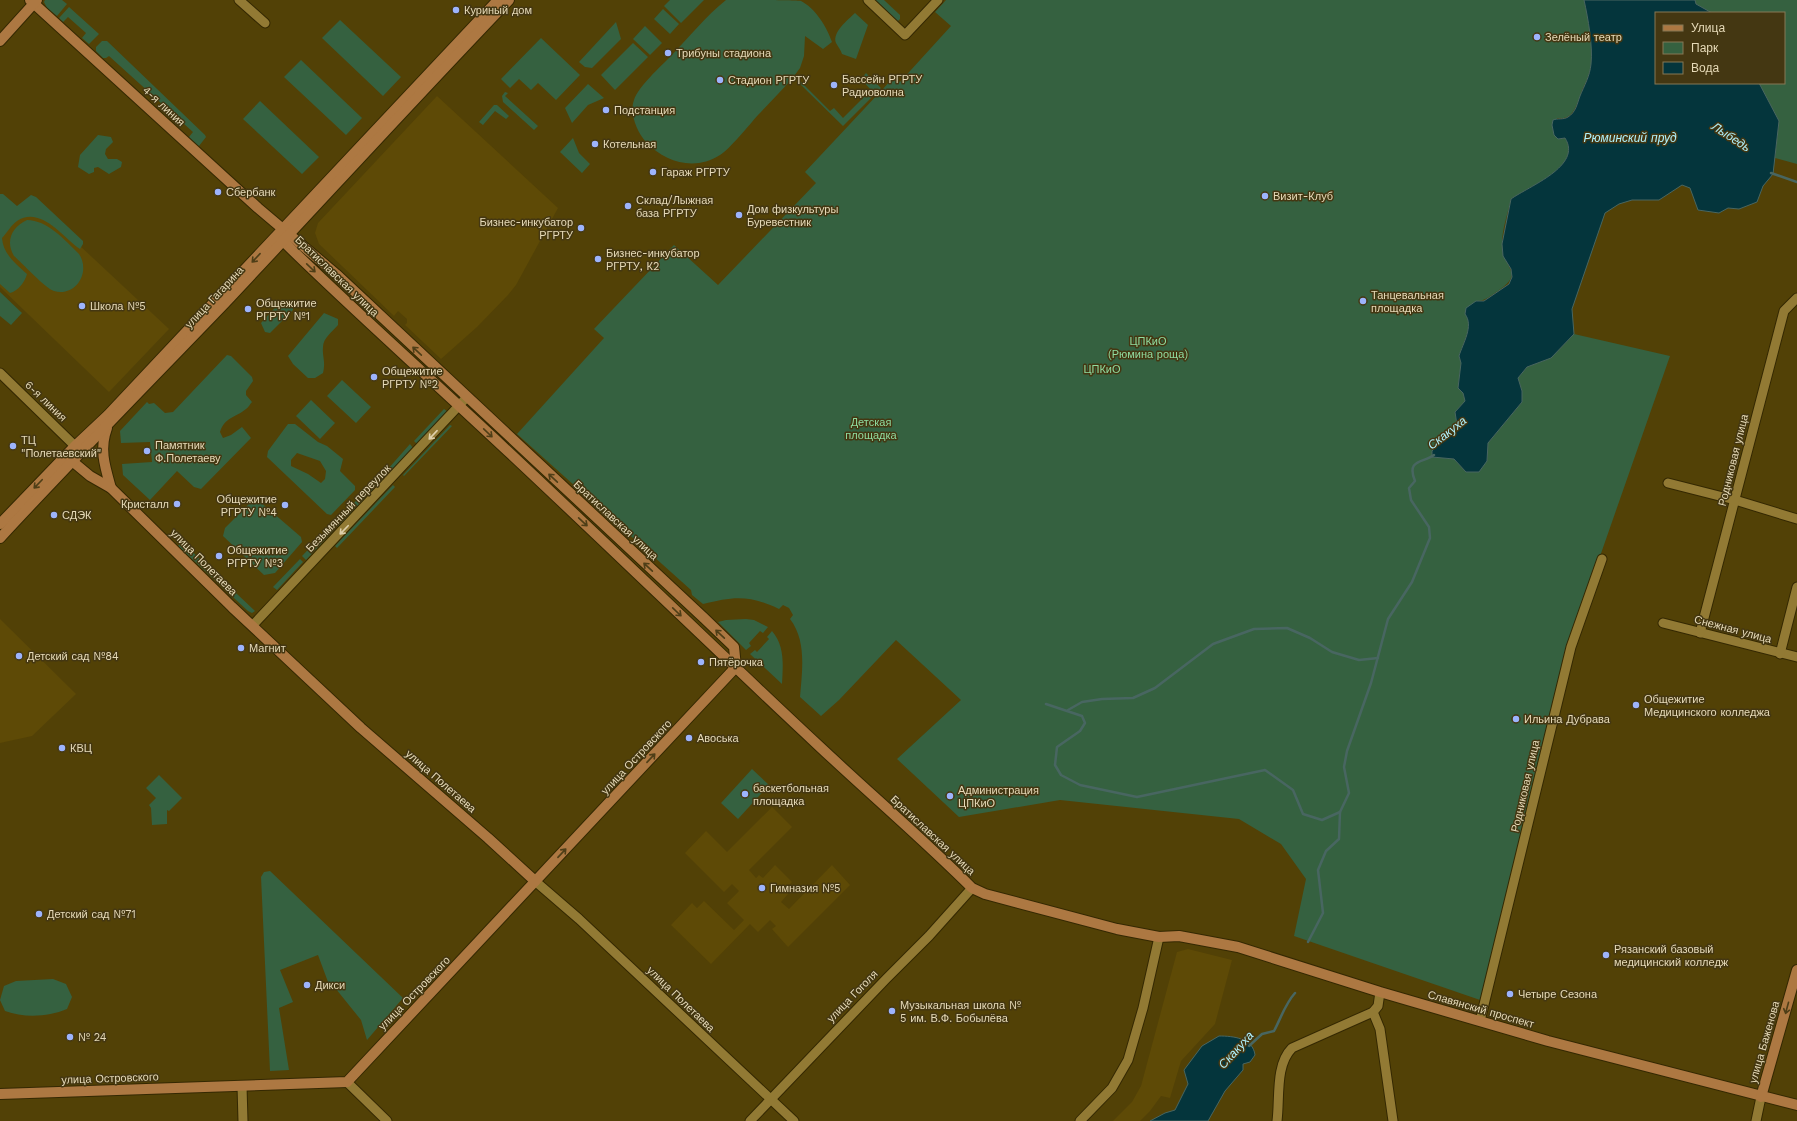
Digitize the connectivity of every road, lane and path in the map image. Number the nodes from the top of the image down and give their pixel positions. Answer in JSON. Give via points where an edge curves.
{"nodes":[{"id":1,"x":239,"y":0,"type":"edge"},
{"id":2,"x":498,"y":0,"type":"edge"},
{"id":3,"x":509,"y":0,"type":"edge"},
{"id":4,"x":868,"y":0,"type":"edge"},
{"id":5,"x":938,"y":0,"type":"edge"},
{"id":6,"x":34,"y":1,"type":"edge"},
{"id":7,"x":265,"y":23,"type":"dead end"},
{"id":8,"x":0,"y":41,"type":"edge"},
{"id":9,"x":440,"y":67,"type":"junction"},
{"id":10,"x":285,"y":235,"type":"junction"},
{"id":11,"x":1797,"y":298,"type":"edge"},
{"id":12,"x":0,"y":373,"type":"edge"},
{"id":13,"x":467,"y":397,"type":"junction"},
{"id":14,"x":460,"y":407,"type":"junction"},
{"id":15,"x":108,"y":426,"type":"junction"},
{"id":16,"x":75,"y":446,"type":"junction"},
{"id":17,"x":72,"y":461,"type":"junction"},
{"id":18,"x":52,"y":470,"type":"junction"},
{"id":19,"x":1668,"y":483,"type":"dead end"},
{"id":20,"x":111,"y":488,"type":"junction"},
{"id":21,"x":1735,"y":500,"type":"junction"},
{"id":22,"x":1797,"y":519,"type":"edge"},
{"id":23,"x":0,"y":524,"type":"edge"},
{"id":24,"x":0,"y":538,"type":"edge"},
{"id":25,"x":1602,"y":559,"type":"dead end"},
{"id":26,"x":1797,"y":587,"type":"edge"},
{"id":27,"x":1663,"y":623,"type":"dead end"},
{"id":28,"x":253,"y":625,"type":"junction"},
{"id":29,"x":1700,"y":633,"type":"junction"},
{"id":30,"x":1780,"y":654,"type":"junction"},
{"id":31,"x":1797,"y":657,"type":"edge"},
{"id":32,"x":736,"y":667,"type":"junction"},
{"id":33,"x":535,"y":881,"type":"junction"},
{"id":34,"x":972,"y":888,"type":"junction"},
{"id":35,"x":1159,"y":937,"type":"junction"},
{"id":36,"x":1797,"y":970,"type":"edge"},
{"id":37,"x":1380,"y":992,"type":"junction"},
{"id":38,"x":1373,"y":1012,"type":"junction"},
{"id":39,"x":1480,"y":1021,"type":"junction"},
{"id":40,"x":347,"y":1082,"type":"junction"},
{"id":41,"x":242,"y":1086,"type":"junction"},
{"id":42,"x":0,"y":1094,"type":"edge"},
{"id":43,"x":1761,"y":1097,"type":"junction"},
{"id":44,"x":771,"y":1100,"type":"junction"},
{"id":45,"x":1797,"y":1105,"type":"edge"},
{"id":46,"x":243,"y":1121,"type":"edge"},
{"id":47,"x":387,"y":1121,"type":"edge"},
{"id":48,"x":750,"y":1121,"type":"edge"},
{"id":49,"x":794,"y":1121,"type":"edge"},
{"id":50,"x":1080,"y":1121,"type":"edge"},
{"id":51,"x":1277,"y":1121,"type":"edge"},
{"id":52,"x":1393,"y":1121,"type":"edge"},
{"id":53,"x":1756,"y":1121,"type":"edge"}],
"edges":[{"from":1,"to":7,"type":"street"},
{"from":2,"to":9,"type":"street","name":"улица Гагарина"},
{"from":3,"to":9,"type":"street","name":"улица Гагарина"},
{"from":4,"to":5,"type":"street","via":[[905,35]]},
{"from":6,"to":8,"type":"street"},
{"from":6,"to":10,"type":"street","name":"4-я линия"},
{"from":9,"to":10,"type":"street","name":"улица Гагарина"},
{"from":13,"to":10,"type":"street","name":"Братиславская улица","one_way":true,"via":[[336,274]]},
{"from":10,"to":14,"type":"street","name":"Братиславская улица","one_way":true,"via":[[328,285]]},
{"from":10,"to":15,"type":"street","name":"улица Гагарина"},
{"from":10,"to":16,"type":"street","name":"улица Гагарина","one_way":true},
{"from":11,"to":21,"type":"street","name":"Родниковая улица","via":[[1784,311]]},
{"from":12,"to":16,"type":"street","name":"6-я линия"},
{"from":13,"to":14,"type":"street"},
{"from":32,"to":13,"type":"street","name":"Братиславская улица","one_way":true,"via":[[734,647]]},
{"from":14,"to":28,"type":"street","name":"Безымянный переулок","one_way":true},
{"from":14,"to":32,"type":"street","name":"Братиславская улица","one_way":true},
{"from":15,"to":17,"type":"street","name":"улица Гагарина"},
{"from":15,"to":20,"type":"street","via":[[104,437],[103,458]]},
{"from":16,"to":17,"type":"street"},
{"from":16,"to":18,"type":"street","name":"улица Гагарина"},
{"from":17,"to":18,"type":"street"},
{"from":17,"to":20,"type":"street","name":"улица Полетаева","via":[[90,476]]},
{"from":17,"to":24,"type":"street","name":"улица Гагарина"},
{"from":18,"to":23,"type":"street","name":"улица Гагарина","one_way":true},
{"from":19,"to":21,"type":"street"},
{"from":20,"to":28,"type":"street","name":"улица Полетаева"},
{"from":21,"to":22,"type":"street"},
{"from":21,"to":29,"type":"street","name":"Родниковая улица"},
{"from":25,"to":39,"type":"street","name":"Родниковая улица","via":[[1571,647]]},
{"from":26,"to":30,"type":"street"},
{"from":27,"to":29,"type":"street","name":"Снежная улица"},
{"from":28,"to":33,"type":"street","name":"улица Полетаева","via":[[361,728]]},
{"from":29,"to":30,"type":"street","name":"Снежная улица"},
{"from":30,"to":31,"type":"street","name":"Снежная улица"},
{"from":33,"to":32,"type":"street","name":"улица Островского","one_way":true},
{"from":32,"to":34,"type":"street","name":"Братиславская улица"},
{"from":33,"to":40,"type":"street","name":"улица Островского"},
{"from":33,"to":44,"type":"street","name":"улица Полетаева","via":[[579,919]]},
{"from":34,"to":35,"type":"street","name":"Братиславская улица","via":[[1078,920]]},
{"from":34,"to":44,"type":"street","name":"улица Гоголя"},
{"from":35,"to":37,"type":"street","name":"Славянский проспект","via":[[1179,936],[1238,947]]},
{"from":35,"to":50,"type":"street","via":[[1142,1013],[1128,1060],[1112,1088]]},
{"from":36,"to":43,"type":"street","name":"улица Баженова","one_way":true},
{"from":37,"to":38,"type":"street","via":[[1378,1006]]},
{"from":37,"to":39,"type":"street","name":"Славянский проспект"},
{"from":38,"to":51,"type":"street","via":[[1292,1048],[1286,1054],[1281,1065]]},
{"from":38,"to":52,"type":"street","via":[[1380,1029]]},
{"from":39,"to":43,"type":"street","name":"Славянский проспект"},
{"from":40,"to":41,"type":"street","name":"улица Островского"},
{"from":40,"to":47,"type":"street"},
{"from":41,"to":42,"type":"street","name":"улица Островского"},
{"from":41,"to":46,"type":"street"},
{"from":43,"to":45,"type":"street","name":"Славянский проспект"},
{"from":43,"to":53,"type":"street","name":"улица Баженова"},
{"from":44,"to":48,"type":"street","name":"улица Гоголя"},
{"from":44,"to":49,"type":"street","name":"улица Полетаева"}]}
